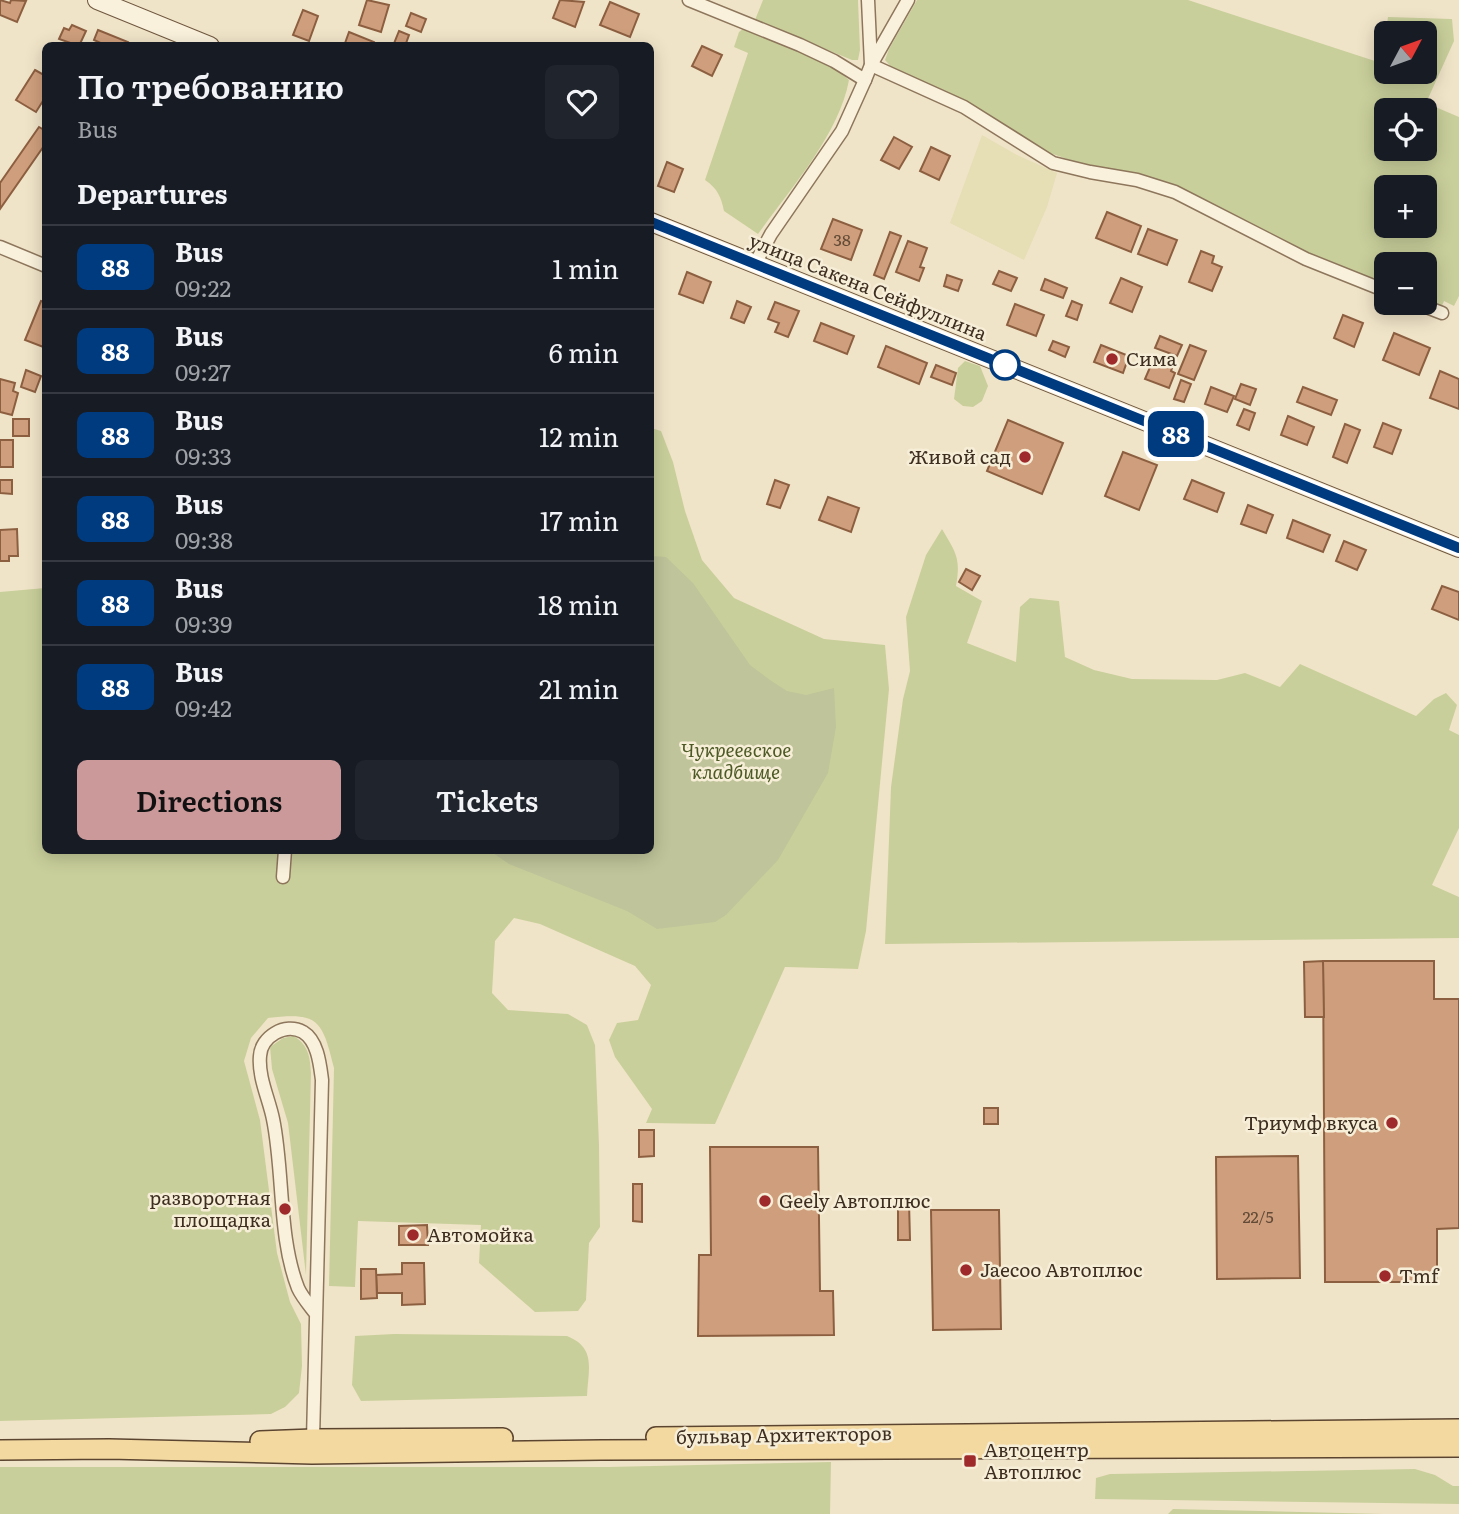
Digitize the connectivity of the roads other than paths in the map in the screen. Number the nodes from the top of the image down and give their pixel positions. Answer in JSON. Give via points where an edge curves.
{"nodes":[{"id":1,"x":97,"y":0,"type":"edge"},
{"id":2,"x":688,"y":0,"type":"edge"},
{"id":3,"x":868,"y":0,"type":"edge"},
{"id":4,"x":908,"y":0,"type":"edge"},
{"id":5,"x":200,"y":42,"type":"edge"},
{"id":6,"x":871,"y":65,"type":"junction"},
{"id":7,"x":865,"y":80,"type":"junction"},
{"id":8,"x":654,"y":223,"type":"edge"},
{"id":9,"x":0,"y":247,"type":"edge"},
{"id":10,"x":42,"y":264,"type":"edge"},
{"id":11,"x":755,"y":264,"type":"junction"},
{"id":12,"x":1374,"y":286,"type":"edge"},
{"id":13,"x":1437,"y":311,"type":"edge"},
{"id":14,"x":1442,"y":313,"type":"dead end"},
{"id":15,"x":1459,"y":548,"type":"edge"},
{"id":16,"x":285,"y":854,"type":"edge"},
{"id":17,"x":283,"y":877,"type":"dead end"},
{"id":18,"x":316,"y":1314,"type":"junction"},
{"id":19,"x":1459,"y":1429,"type":"edge"},
{"id":20,"x":313,"y":1446,"type":"junction"},
{"id":21,"x":1459,"y":1447,"type":"edge"},
{"id":22,"x":0,"y":1450,"type":"edge"}],
"edges":[{"from":1,"to":5,"type":"main road"},
{"from":2,"to":7,"type":"street","via":[[800,45]]},
{"from":3,"to":6,"type":"street"},
{"from":4,"to":6,"type":"street"},
{"from":6,"to":7,"type":"street"},
{"from":6,"to":12,"type":"street","via":[[964,107],[1053,163],[1175,192],[1306,259]]},
{"from":7,"to":11,"type":"street","via":[[842,131]]},
{"from":8,"to":11,"type":"main road","name":"улица Сакена Сейфуллина"},
{"from":9,"to":10,"type":"street"},
{"from":11,"to":15,"type":"main road","name":"улица Сакена Сейфуллина"},
{"from":13,"to":14,"type":"street"},
{"from":16,"to":17,"type":"street"},
{"from":18,"to":18,"type":"street","via":[[323,1094],[320,1061],[303,1032],[286,1029],[264,1043],[261,1069],[277,1146],[287,1240],[298,1289]]},
{"from":18,"to":20,"type":"street"},
{"from":19,"to":20,"type":"main road","name":"бульвар Архитекторов"},
{"from":20,"to":21,"type":"main road","name":"бульвар Архитекторов","via":[[615,1450]]},
{"from":20,"to":22,"type":"main road","name":"бульвар Архитекторов"}]}
